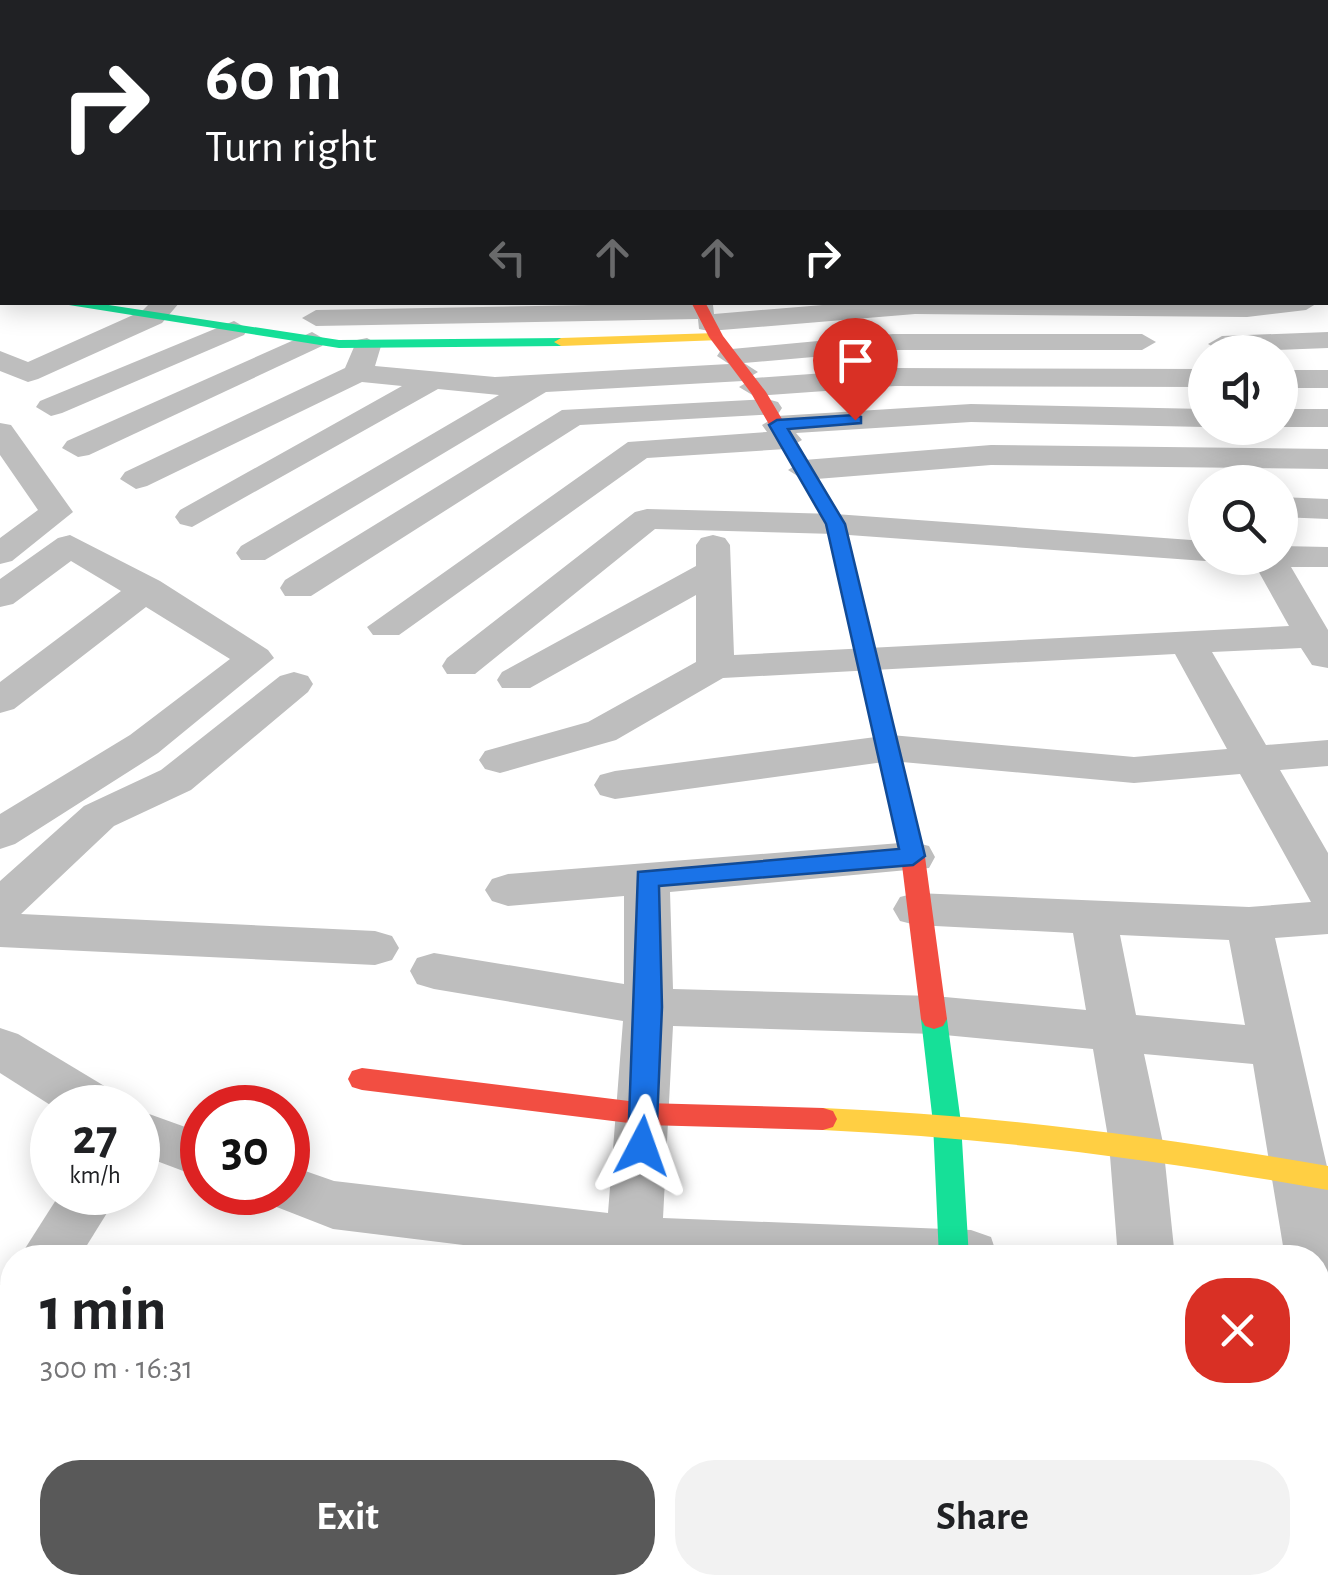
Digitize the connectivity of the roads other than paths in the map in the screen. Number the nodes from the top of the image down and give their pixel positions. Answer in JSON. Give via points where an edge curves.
{"nodes":[{"id":1,"x":88,"y":305,"type":"edge"},
{"id":2,"x":1222,"y":305,"type":"edge"},
{"id":3,"x":1121,"y":306,"type":"edge"},
{"id":4,"x":1194,"y":306,"type":"edge"},
{"id":5,"x":160,"y":310,"type":"edge"},
{"id":6,"x":230,"y":319,"type":"edge"},
{"id":7,"x":314,"y":329,"type":"junction"},
{"id":8,"x":367,"y":331,"type":"edge"},
{"id":9,"x":1215,"y":335,"type":"edge"},
{"id":10,"x":1328,"y":340,"type":"edge"},
{"id":11,"x":1142,"y":342,"type":"junction"},
{"id":12,"x":1298,"y":342,"type":"edge"},
{"id":13,"x":0,"y":360,"type":"edge"},
{"id":14,"x":738,"y":366,"type":"edge"},
{"id":15,"x":1161,"y":378,"type":"junction"},
{"id":16,"x":1188,"y":378,"type":"edge"},
{"id":17,"x":1298,"y":379,"type":"edge"},
{"id":18,"x":1328,"y":380,"type":"edge"},
{"id":19,"x":430,"y":382,"type":"junction"},
{"id":20,"x":538,"y":385,"type":"junction"},
{"id":21,"x":51,"y":407,"type":"dead end"},
{"id":22,"x":1188,"y":410,"type":"edge"},
{"id":23,"x":1188,"y":418,"type":"edge"},
{"id":24,"x":1298,"y":418,"type":"edge"},
{"id":25,"x":1328,"y":418,"type":"edge"},
{"id":26,"x":0,"y":432,"type":"edge"},
{"id":27,"x":78,"y":448,"type":"dead end"},
{"id":28,"x":1328,"y":459,"type":"edge"},
{"id":29,"x":1273,"y":465,"type":"edge"},
{"id":30,"x":1188,"y":469,"type":"edge"},
{"id":31,"x":804,"y":470,"type":"junction"},
{"id":32,"x":136,"y":479,"type":"dead end"},
{"id":33,"x":1298,"y":508,"type":"edge"},
{"id":34,"x":1328,"y":509,"type":"edge"},
{"id":35,"x":192,"y":517,"type":"dead end"},
{"id":36,"x":715,"y":520,"type":"junction"},
{"id":37,"x":14,"y":524,"type":"edge"},
{"id":38,"x":836,"y":524,"type":"junction"},
{"id":39,"x":1188,"y":550,"type":"edge"},
{"id":40,"x":0,"y":554,"type":"edge"},
{"id":41,"x":253,"y":554,"type":"dead end"},
{"id":42,"x":1298,"y":556,"type":"edge"},
{"id":43,"x":1328,"y":557,"type":"edge"},
{"id":44,"x":712,"y":570,"type":"junction"},
{"id":45,"x":1279,"y":575,"type":"edge"},
{"id":46,"x":298,"y":588,"type":"dead end"},
{"id":47,"x":147,"y":589,"type":"junction"},
{"id":48,"x":0,"y":596,"type":"edge"},
{"id":49,"x":386,"y":627,"type":"dead end"},
{"id":50,"x":1317,"y":632,"type":"edge"},
{"id":51,"x":1188,"y":644,"type":"junction"},
{"id":52,"x":869,"y":660,"type":"junction"},
{"id":53,"x":461,"y":666,"type":"dead end"},
{"id":54,"x":715,"y":666,"type":"junction"},
{"id":55,"x":516,"y":680,"type":"dead end"},
{"id":56,"x":294,"y":684,"type":"dead end"},
{"id":57,"x":0,"y":701,"type":"edge"},
{"id":58,"x":891,"y":748,"type":"junction"},
{"id":59,"x":1328,"y":754,"type":"edge"},
{"id":60,"x":1249,"y":758,"type":"junction"},
{"id":61,"x":500,"y":760,"type":"dead end"},
{"id":62,"x":614,"y":784,"type":"dead end"},
{"id":63,"x":0,"y":834,"type":"edge"},
{"id":64,"x":913,"y":856,"type":"junction"},
{"id":65,"x":647,"y":878,"type":"junction"},
{"id":66,"x":508,"y":890,"type":"dead end"},
{"id":67,"x":1328,"y":892,"type":"edge"},
{"id":68,"x":0,"y":907,"type":"edge"},
{"id":69,"x":916,"y":909,"type":"junction"},
{"id":70,"x":1328,"y":916,"type":"edge"},
{"id":71,"x":1093,"y":917,"type":"junction"},
{"id":72,"x":1249,"y":924,"type":"junction"},
{"id":73,"x":0,"y":930,"type":"edge"},
{"id":74,"x":375,"y":948,"type":"dead end"},
{"id":75,"x":434,"y":972,"type":"dead end"},
{"id":76,"x":649,"y":1007,"type":"junction"},
{"id":77,"x":934,"y":1015,"type":"junction"},
{"id":78,"x":1114,"y":1029,"type":"junction"},
{"id":79,"x":1275,"y":1047,"type":"junction"},
{"id":80,"x":0,"y":1048,"type":"edge"},
{"id":81,"x":362,"y":1080,"type":"dead end"},
{"id":82,"x":60,"y":1085,"type":"edge"},
{"id":83,"x":645,"y":1114,"type":"junction"},
{"id":84,"x":947,"y":1123,"type":"junction"},
{"id":85,"x":1136,"y":1143,"type":"junction"},
{"id":86,"x":1315,"y":1175,"type":"edge"},
{"id":87,"x":310,"y":1196,"type":"edge"},
{"id":88,"x":77,"y":1215,"type":"edge"},
{"id":89,"x":56,"y":1245,"type":"edge"},
{"id":90,"x":607,"y":1245,"type":"edge"},
{"id":91,"x":634,"y":1245,"type":"edge"},
{"id":92,"x":964,"y":1245,"type":"edge"},
{"id":93,"x":1146,"y":1245,"type":"edge"},
{"id":94,"x":1318,"y":1245,"type":"edge"}],
"edges":[{"from":1,"to":5,"type":"main road"},
{"from":2,"to":4,"type":"street"},
{"from":3,"to":4,"type":"street"},
{"from":3,"to":11,"type":"street"},
{"from":3,"to":14,"type":"street","via":[[915,306]]},
{"from":4,"to":9,"type":"street"},
{"from":5,"to":6,"type":"main road"},
{"from":5,"to":13,"type":"street","via":[[28,373]]},
{"from":6,"to":7,"type":"main road"},
{"from":6,"to":21,"type":"street"},
{"from":7,"to":8,"type":"street"},
{"from":7,"to":27,"type":"street"},
{"from":8,"to":14,"type":"street"},
{"from":8,"to":19,"type":"street"},
{"from":8,"to":32,"type":"street"},
{"from":10,"to":12,"type":"street"},
{"from":11,"to":14,"type":"street","via":[[893,342]]},
{"from":11,"to":15,"type":"street"},
{"from":14,"to":15,"type":"street","via":[[894,376]]},
{"from":14,"to":20,"type":"street"},
{"from":14,"to":23,"type":"street","via":[[971,412]]},
{"from":14,"to":31,"type":"main road"},
{"from":14,"to":46,"type":"street","via":[[573,416]]},
{"from":14,"to":49,"type":"street","via":[[640,449]]},
{"from":15,"to":16,"type":"street"},
{"from":15,"to":22,"type":"street"},
{"from":17,"to":18,"type":"street"},
{"from":19,"to":20,"type":"street"},
{"from":19,"to":35,"type":"street"},
{"from":20,"to":41,"type":"street"},
{"from":24,"to":25,"type":"street"},
{"from":26,"to":37,"type":"street","via":[[56,512]]},
{"from":28,"to":29,"type":"street"},
{"from":30,"to":31,"type":"street","via":[[991,455]]},
{"from":31,"to":38,"type":"main road"},
{"from":33,"to":34,"type":"street"},
{"from":36,"to":38,"type":"street"},
{"from":36,"to":44,"type":"street"},
{"from":36,"to":53,"type":"street","via":[[647,519]]},
{"from":37,"to":40,"type":"street"},
{"from":38,"to":39,"type":"street"},
{"from":38,"to":52,"type":"main road"},
{"from":42,"to":43,"type":"street"},
{"from":44,"to":54,"type":"street"},
{"from":44,"to":55,"type":"street"},
{"from":45,"to":50,"type":"street"},
{"from":47,"to":48,"type":"street","via":[[70,545]]},
{"from":47,"to":57,"type":"street"},
{"from":47,"to":63,"type":"street","via":[[255,658],[144,744]]},
{"from":50,"to":51,"type":"street"},
{"from":51,"to":52,"type":"street"},
{"from":51,"to":60,"type":"street"},
{"from":52,"to":54,"type":"street"},
{"from":52,"to":58,"type":"main road"},
{"from":54,"to":61,"type":"street","via":[[602,732]]},
{"from":56,"to":68,"type":"street","via":[[176,780],[99,816]]},
{"from":58,"to":60,"type":"street","via":[[1134,770]]},
{"from":58,"to":62,"type":"street"},
{"from":58,"to":64,"type":"main road"},
{"from":59,"to":60,"type":"street"},
{"from":60,"to":67,"type":"street"},
{"from":64,"to":65,"type":"street"},
{"from":64,"to":69,"type":"main road"},
{"from":65,"to":66,"type":"street"},
{"from":65,"to":76,"type":"street"},
{"from":69,"to":71,"type":"street"},
{"from":69,"to":77,"type":"main road"},
{"from":70,"to":72,"type":"street"},
{"from":71,"to":72,"type":"street"},
{"from":71,"to":78,"type":"street"},
{"from":72,"to":79,"type":"street"},
{"from":73,"to":74,"type":"street"},
{"from":75,"to":76,"type":"street"},
{"from":76,"to":77,"type":"street"},
{"from":76,"to":83,"type":"street"},
{"from":77,"to":78,"type":"street"},
{"from":77,"to":84,"type":"main road"},
{"from":78,"to":79,"type":"street"},
{"from":78,"to":85,"type":"street"},
{"from":79,"to":86,"type":"street"},
{"from":80,"to":82,"type":"street"},
{"from":81,"to":83,"type":"main road"},
{"from":83,"to":84,"type":"main road"},
{"from":83,"to":91,"type":"street"},
{"from":84,"to":85,"type":"main road"},
{"from":84,"to":92,"type":"main road"},
{"from":85,"to":86,"type":"main road"},
{"from":85,"to":93,"type":"street"},
{"from":86,"to":94,"type":"street"},
{"from":87,"to":90,"type":"street"},
{"from":88,"to":89,"type":"street"}]}
